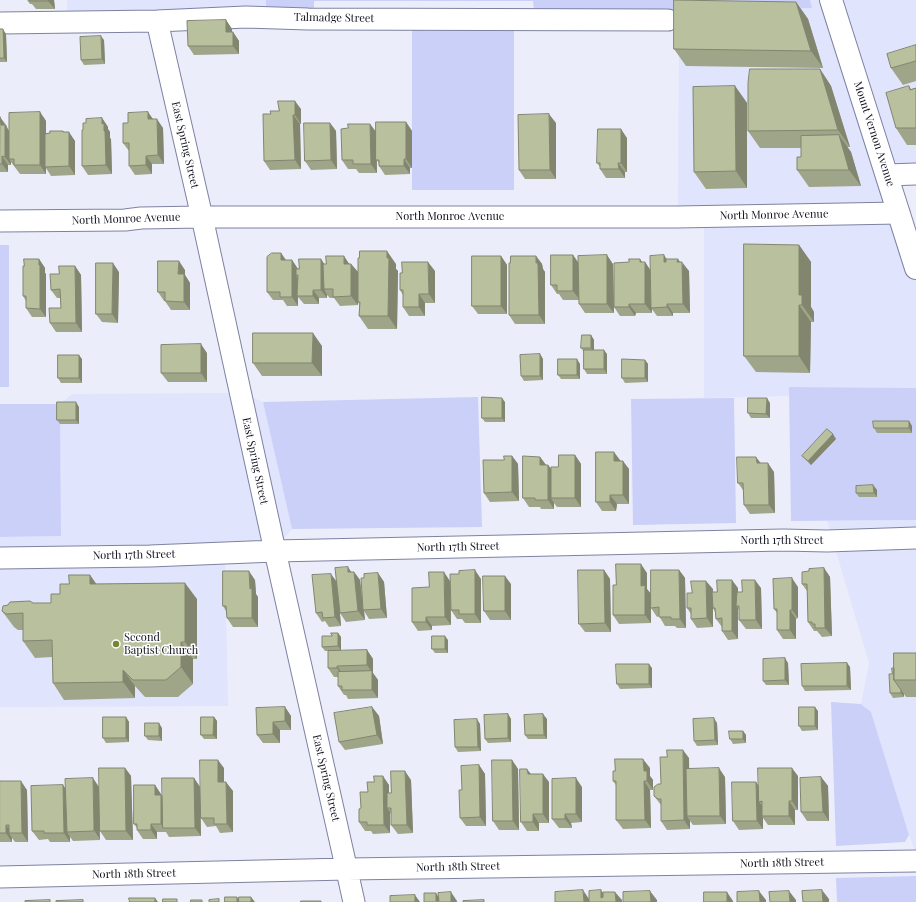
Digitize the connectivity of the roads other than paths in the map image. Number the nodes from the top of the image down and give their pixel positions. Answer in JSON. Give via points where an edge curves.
{"nodes":[{"id":1,"x":831,"y":0,"type":"edge"},
{"id":2,"x":668,"y":20,"type":"dead end"},
{"id":3,"x":157,"y":21,"type":"junction"},
{"id":4,"x":0,"y":23,"type":"edge"},
{"id":5,"x":916,"y":174,"type":"edge"},
{"id":6,"x":887,"y":175,"type":"junction"},
{"id":7,"x":899,"y":213,"type":"junction"},
{"id":8,"x":202,"y":217,"type":"junction"},
{"id":9,"x":0,"y":221,"type":"edge"},
{"id":10,"x":916,"y":268,"type":"edge"},
{"id":11,"x":916,"y":538,"type":"edge"},
{"id":12,"x":275,"y":551,"type":"junction"},
{"id":13,"x":0,"y":558,"type":"edge"},
{"id":14,"x":916,"y":861,"type":"edge"},
{"id":15,"x":347,"y":869,"type":"junction"},
{"id":16,"x":0,"y":876,"type":"edge"},
{"id":17,"x":354,"y":902,"type":"edge"}],
"edges":[{"from":1,"to":6,"type":"street","name":"Mount Vernon Avenue"},
{"from":2,"to":3,"type":"street","name":"Talmadge Street","via":[[308,19],[246,16]]},
{"from":3,"to":4,"type":"street","name":"Talmadge Street"},
{"from":3,"to":8,"type":"street","name":"East Spring Street"},
{"from":5,"to":6,"type":"street"},
{"from":6,"to":7,"type":"street","name":"Mount Vernon Avenue"},
{"from":7,"to":8,"type":"street","name":"North Monroe Avenue"},
{"from":7,"to":10,"type":"street","name":"Mount Vernon Avenue"},
{"from":8,"to":9,"type":"street","name":"North Monroe Avenue"},
{"from":8,"to":12,"type":"street","name":"East Spring Street"},
{"from":11,"to":12,"type":"street","name":"North 17th Street"},
{"from":12,"to":13,"type":"street","name":"North 17th Street"},
{"from":12,"to":15,"type":"street","name":"East Spring Street"},
{"from":14,"to":15,"type":"street","name":"North 18th Street"},
{"from":15,"to":16,"type":"street","name":"North 18th Street"},
{"from":15,"to":17,"type":"street","name":"East Spring Street"}]}
